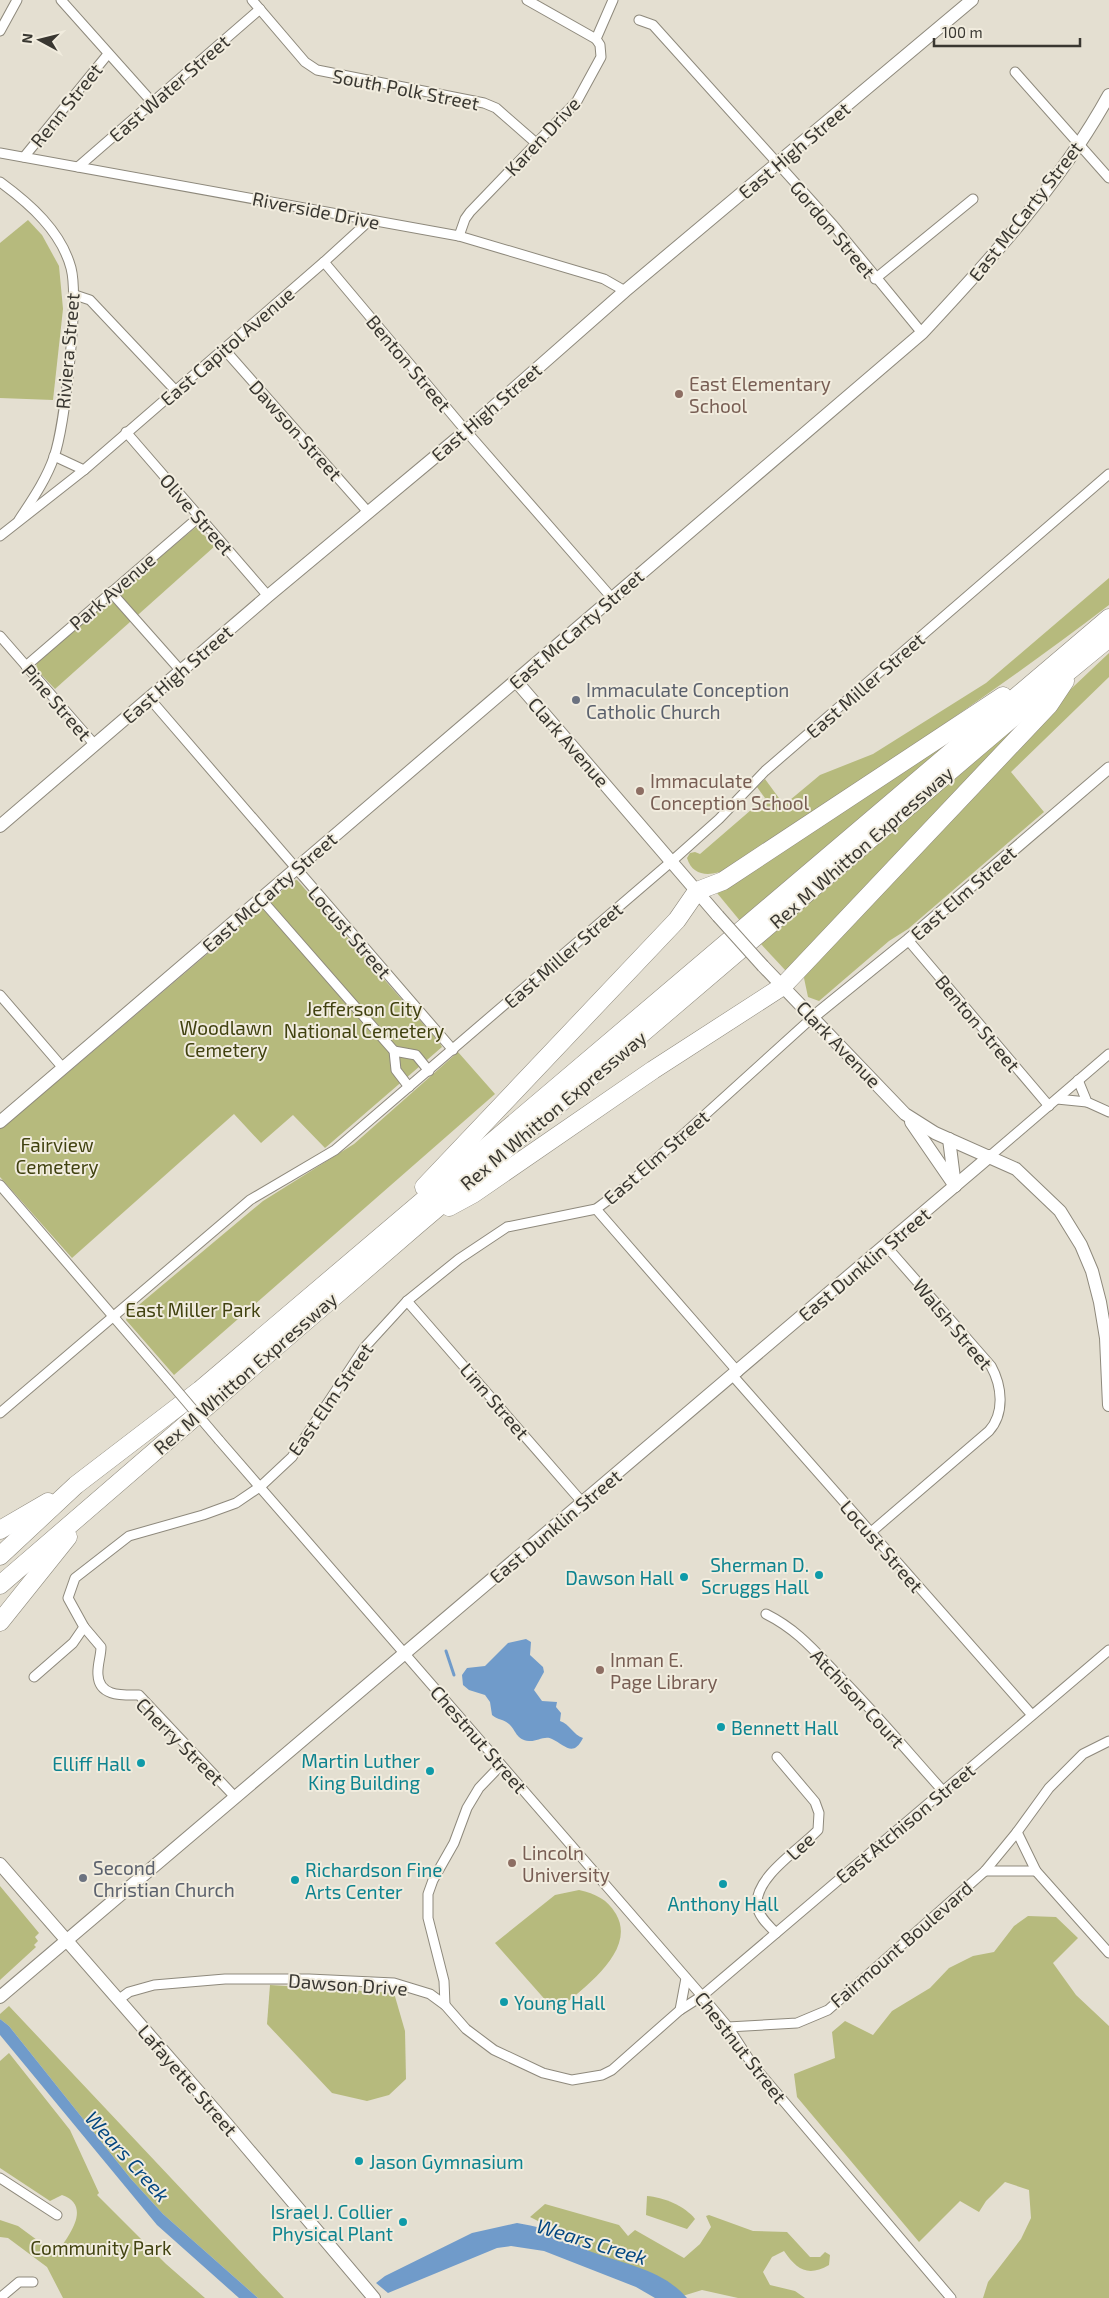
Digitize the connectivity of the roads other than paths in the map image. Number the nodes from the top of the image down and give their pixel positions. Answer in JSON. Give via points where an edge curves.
{"nodes":[{"id":1,"x":17,"y":0,"type":"edge"},
{"id":2,"x":61,"y":0,"type":"edge"},
{"id":3,"x":252,"y":0,"type":"edge"},
{"id":4,"x":527,"y":0,"type":"edge"},
{"id":5,"x":613,"y":0,"type":"edge"},
{"id":6,"x":972,"y":0,"type":"edge"},
{"id":7,"x":260,"y":9,"type":"junction"},
{"id":8,"x":639,"y":20,"type":"dead end"},
{"id":9,"x":0,"y":31,"type":"edge"},
{"id":10,"x":596,"y":39,"type":"junction"},
{"id":11,"x":108,"y":54,"type":"junction"},
{"id":12,"x":1015,"y":72,"type":"dead end"},
{"id":13,"x":1109,"y":95,"type":"edge"},
{"id":14,"x":152,"y":102,"type":"junction"},
{"id":15,"x":536,"y":143,"type":"junction"},
{"id":16,"x":1078,"y":145,"type":"junction"},
{"id":17,"x":0,"y":153,"type":"edge"},
{"id":18,"x":24,"y":157,"type":"junction"},
{"id":19,"x":777,"y":164,"type":"junction"},
{"id":20,"x":78,"y":167,"type":"junction"},
{"id":21,"x":1109,"y":178,"type":"edge"},
{"id":22,"x":0,"y":182,"type":"edge"},
{"id":23,"x":973,"y":199,"type":"dead end"},
{"id":24,"x":370,"y":220,"type":"junction"},
{"id":25,"x":459,"y":236,"type":"junction"},
{"id":26,"x":324,"y":262,"type":"junction"},
{"id":27,"x":875,"y":279,"type":"junction"},
{"id":28,"x":625,"y":291,"type":"junction"},
{"id":29,"x":75,"y":295,"type":"junction"},
{"id":30,"x":922,"y":333,"type":"junction"},
{"id":31,"x":224,"y":349,"type":"junction"},
{"id":32,"x":176,"y":390,"type":"junction"},
{"id":33,"x":466,"y":431,"type":"junction"},
{"id":34,"x":126,"y":432,"type":"junction"},
{"id":35,"x":54,"y":456,"type":"junction"},
{"id":36,"x":84,"y":470,"type":"junction"},
{"id":37,"x":1109,"y":474,"type":"edge"},
{"id":38,"x":368,"y":512,"type":"junction"},
{"id":39,"x":198,"y":517,"type":"junction"},
{"id":40,"x":18,"y":520,"type":"junction"},
{"id":41,"x":0,"y":536,"type":"edge"},
{"id":42,"x":111,"y":592,"type":"junction"},
{"id":43,"x":268,"y":596,"type":"junction"},
{"id":44,"x":612,"y":598,"type":"junction"},
{"id":45,"x":1109,"y":618,"type":"edge"},
{"id":46,"x":0,"y":636,"type":"edge"},
{"id":47,"x":1109,"y":638,"type":"edge"},
{"id":48,"x":1071,"y":660,"type":"junction"},
{"id":49,"x":26,"y":666,"type":"junction"},
{"id":50,"x":181,"y":671,"type":"junction"},
{"id":51,"x":516,"y":681,"type":"junction"},
{"id":52,"x":150,"y":699,"type":"junction"},
{"id":53,"x":95,"y":744,"type":"junction"},
{"id":54,"x":1109,"y":768,"type":"edge"},
{"id":55,"x":0,"y":826,"type":"edge"},
{"id":56,"x":672,"y":861,"type":"junction"},
{"id":57,"x":296,"y":869,"type":"junction"},
{"id":58,"x":697,"y":891,"type":"junction"},
{"id":59,"x":261,"y":899,"type":"junction"},
{"id":60,"x":908,"y":940,"type":"junction"},
{"id":61,"x":783,"y":986,"type":"junction"},
{"id":62,"x":0,"y":995,"type":"edge"},
{"id":63,"x":813,"y":1017,"type":"junction"},
{"id":64,"x":453,"y":1050,"type":"junction"},
{"id":65,"x":394,"y":1051,"type":"junction"},
{"id":66,"x":1109,"y":1054,"type":"edge"},
{"id":67,"x":63,"y":1068,"type":"junction"},
{"id":68,"x":429,"y":1071,"type":"junction"},
{"id":69,"x":1078,"y":1080,"type":"junction"},
{"id":70,"x":409,"y":1087,"type":"junction"},
{"id":71,"x":1056,"y":1099,"type":"junction"},
{"id":72,"x":1087,"y":1102,"type":"junction"},
{"id":73,"x":1049,"y":1106,"type":"junction"},
{"id":74,"x":1109,"y":1112,"type":"edge"},
{"id":75,"x":905,"y":1114,"type":"junction"},
{"id":76,"x":0,"y":1122,"type":"edge"},
{"id":77,"x":949,"y":1139,"type":"junction"},
{"id":78,"x":990,"y":1156,"type":"junction"},
{"id":79,"x":0,"y":1185,"type":"edge"},
{"id":80,"x":956,"y":1186,"type":"junction"},
{"id":81,"x":596,"y":1209,"type":"junction"},
{"id":82,"x":416,"y":1226,"type":"junction"},
{"id":83,"x":378,"y":1238,"type":"junction"},
{"id":84,"x":886,"y":1246,"type":"junction"},
{"id":85,"x":407,"y":1301,"type":"junction"},
{"id":86,"x":113,"y":1316,"type":"junction"},
{"id":87,"x":1108,"y":1338,"type":"edge"},
{"id":88,"x":735,"y":1374,"type":"junction"},
{"id":89,"x":1109,"y":1406,"type":"edge"},
{"id":90,"x":0,"y":1413,"type":"edge"},
{"id":91,"x":76,"y":1485,"type":"junction"},
{"id":92,"x":261,"y":1486,"type":"junction"},
{"id":93,"x":582,"y":1502,"type":"junction"},
{"id":94,"x":94,"y":1503,"type":"junction"},
{"id":95,"x":0,"y":1530,"type":"edge"},
{"id":96,"x":870,"y":1533,"type":"junction"},
{"id":97,"x":0,"y":1556,"type":"edge"},
{"id":98,"x":0,"y":1585,"type":"edge"},
{"id":99,"x":766,"y":1614,"type":"dead end"},
{"id":100,"x":0,"y":1622,"type":"edge"},
{"id":101,"x":84,"y":1627,"type":"junction"},
{"id":102,"x":1109,"y":1650,"type":"edge"},
{"id":103,"x":404,"y":1653,"type":"junction"},
{"id":104,"x":34,"y":1677,"type":"dead end"},
{"id":105,"x":1032,"y":1715,"type":"junction"},
{"id":106,"x":1109,"y":1741,"type":"edge"},
{"id":107,"x":777,"y":1757,"type":"dead end"},
{"id":108,"x":501,"y":1765,"type":"junction"},
{"id":109,"x":942,"y":1791,"type":"junction"},
{"id":110,"x":235,"y":1797,"type":"junction"},
{"id":111,"x":1018,"y":1832,"type":"junction"},
{"id":112,"x":0,"y":1864,"type":"edge"},
{"id":113,"x":985,"y":1871,"type":"junction"},
{"id":114,"x":1036,"y":1871,"type":"junction"},
{"id":115,"x":776,"y":1933,"type":"junction"},
{"id":116,"x":66,"y":1941,"type":"junction"},
{"id":117,"x":1109,"y":1952,"type":"edge"},
{"id":118,"x":686,"y":1978,"type":"junction"},
{"id":119,"x":702,"y":1996,"type":"junction"},
{"id":120,"x":0,"y":1997,"type":"edge"},
{"id":121,"x":118,"y":2000,"type":"junction"},
{"id":122,"x":445,"y":2005,"type":"junction"},
{"id":123,"x":680,"y":2010,"type":"junction"},
{"id":124,"x":728,"y":2027,"type":"junction"},
{"id":125,"x":0,"y":2178,"type":"edge"},
{"id":126,"x":57,"y":2215,"type":"dead end"},
{"id":127,"x":33,"y":2282,"type":"dead end"},
{"id":128,"x":0,"y":2298,"type":"edge"},
{"id":129,"x":374,"y":2298,"type":"edge"},
{"id":130,"x":952,"y":2298,"type":"edge"}],
"edges":[{"from":1,"to":9,"type":"street"},
{"from":2,"to":11,"type":"street"},
{"from":3,"to":7,"type":"street","name":"South Polk Street"},
{"from":4,"to":10,"type":"street"},
{"from":5,"to":10,"type":"street","name":"Karen Drive"},
{"from":6,"to":19,"type":"main road","name":"East High Street"},
{"from":7,"to":14,"type":"street","name":"East Water Street"},
{"from":7,"to":15,"type":"street","name":"South Polk Street","via":[[305,62],[317,70],[484,103],[496,108]]},
{"from":8,"to":19,"type":"street","name":"Gordon Street","via":[[653,25]]},
{"from":10,"to":15,"type":"street","name":"Karen Drive","via":[[601,56],[588,84],[577,101]]},
{"from":11,"to":14,"type":"street"},
{"from":11,"to":18,"type":"street","name":"Renn Street"},
{"from":12,"to":16,"type":"street"},
{"from":13,"to":16,"type":"main road","name":"East McCarty Street"},
{"from":14,"to":20,"type":"street","name":"East Water Street"},
{"from":15,"to":25,"type":"street","name":"Karen Drive","via":[[470,212]]},
{"from":16,"to":21,"type":"street"},
{"from":16,"to":30,"type":"main road","name":"East McCarty Street","via":[[1000,248]]},
{"from":17,"to":18,"type":"street","name":"Riverside Drive"},
{"from":18,"to":20,"type":"street","name":"Riverside Drive"},
{"from":19,"to":27,"type":"street","name":"Gordon Street","via":[[834,226]]},
{"from":19,"to":28,"type":"main road","name":"East High Street"},
{"from":20,"to":24,"type":"street","name":"Riverside Drive"},
{"from":22,"to":29,"type":"street","name":"Riviera Street","via":[[37,212],[57,237],[71,268]]},
{"from":23,"to":27,"type":"street"},
{"from":24,"to":25,"type":"street","name":"Riverside Drive"},
{"from":24,"to":26,"type":"street","name":"East Capitol Avenue"},
{"from":25,"to":28,"type":"street","name":"Riverside Drive","via":[[604,279]]},
{"from":26,"to":31,"type":"street","name":"East Capitol Avenue"},
{"from":26,"to":33,"type":"street","name":"Benton Street"},
{"from":27,"to":30,"type":"street","name":"Gordon Street"},
{"from":28,"to":33,"type":"main road","name":"East High Street"},
{"from":29,"to":32,"type":"street","via":[[90,300]]},
{"from":29,"to":35,"type":"street","name":"Riviera Street","via":[[64,402]]},
{"from":30,"to":44,"type":"main road","name":"East McCarty Street"},
{"from":31,"to":32,"type":"street","name":"East Capitol Avenue"},
{"from":31,"to":38,"type":"street","name":"Dawson Street"},
{"from":32,"to":34,"type":"street","name":"East Capitol Avenue"},
{"from":33,"to":38,"type":"main road","name":"East High Street"},
{"from":33,"to":44,"type":"street","name":"Benton Street"},
{"from":34,"to":36,"type":"street","name":"East Capitol Avenue"},
{"from":34,"to":39,"type":"street","name":"Olive Street"},
{"from":35,"to":36,"type":"street"},
{"from":35,"to":40,"type":"street","name":"East Capitol Avenue","via":[[39,491]]},
{"from":36,"to":40,"type":"street","name":"East Capitol Avenue"},
{"from":37,"to":56,"type":"street","name":"East Miller Street","via":[[765,771]]},
{"from":38,"to":43,"type":"main road","name":"East High Street"},
{"from":39,"to":42,"type":"street","name":"Park Avenue"},
{"from":39,"to":43,"type":"street","name":"Olive Street"},
{"from":40,"to":41,"type":"street","name":"East Capitol Avenue"},
{"from":42,"to":49,"type":"street","name":"Park Avenue"},
{"from":42,"to":50,"type":"street"},
{"from":43,"to":50,"type":"main road","name":"East High Street"},
{"from":44,"to":51,"type":"main road","name":"East McCarty Street"},
{"from":45,"to":48,"type":"highway","name":"Rex M Whitton Expressway"},
{"from":46,"to":49,"type":"street","name":"Pine Street"},
{"from":47,"to":48,"type":"highway","name":"Rex M Whitton Expressway"},
{"from":48,"to":58,"type":"highway","via":[[723,880]]},
{"from":48,"to":61,"type":"highway","via":[[1048,705]]},
{"from":48,"to":82,"type":"highway","name":"Rex M Whitton Expressway"},
{"from":48,"to":83,"type":"highway","name":"Rex M Whitton Expressway"},
{"from":49,"to":53,"type":"street","name":"Pine Street"},
{"from":50,"to":52,"type":"main road","name":"East High Street"},
{"from":51,"to":56,"type":"main road","name":"Clark Avenue"},
{"from":51,"to":57,"type":"main road","name":"East McCarty Street"},
{"from":52,"to":53,"type":"main road","name":"East High Street"},
{"from":52,"to":57,"type":"street","name":"Locust Street"},
{"from":53,"to":55,"type":"main road","name":"East High Street"},
{"from":54,"to":60,"type":"street","name":"East Elm Street"},
{"from":56,"to":58,"type":"main road","name":"Clark Avenue"},
{"from":56,"to":64,"type":"street","name":"East Miller Street"},
{"from":57,"to":59,"type":"main road","name":"East McCarty Street"},
{"from":57,"to":64,"type":"street","name":"Locust Street"},
{"from":58,"to":61,"type":"main road","name":"Clark Avenue","bridge":true},
{"from":58,"to":83,"type":"highway","via":[[677,920]]},
{"from":59,"to":65,"type":"street"},
{"from":59,"to":67,"type":"main road","name":"East McCarty Street"},
{"from":60,"to":63,"type":"street","name":"East Elm Street"},
{"from":60,"to":73,"type":"street","name":"Benton Street"},
{"from":61,"to":63,"type":"main road","name":"Clark Avenue"},
{"from":61,"to":82,"type":"highway","via":[[653,1070],[473,1194]]},
{"from":62,"to":67,"type":"street"},
{"from":63,"to":75,"type":"main road","name":"Clark Avenue"},
{"from":63,"to":81,"type":"street","name":"East Elm Street","via":[[623,1189]]},
{"from":64,"to":68,"type":"street","name":"East Miller Street"},
{"from":65,"to":68,"type":"street","via":[[416,1055]]},
{"from":65,"to":70,"type":"street","via":[[396,1070]]},
{"from":66,"to":69,"type":"street","name":"East Dunklin Street"},
{"from":67,"to":76,"type":"main road","name":"East McCarty Street"},
{"from":68,"to":70,"type":"street","name":"East Miller Street"},
{"from":69,"to":71,"type":"street","name":"East Dunklin Street"},
{"from":69,"to":72,"type":"street"},
{"from":70,"to":86,"type":"street","name":"East Miller Street","via":[[335,1150],[250,1200]]},
{"from":71,"to":72,"type":"street"},
{"from":71,"to":73,"type":"street","name":"East Dunklin Street"},
{"from":72,"to":74,"type":"street"},
{"from":73,"to":78,"type":"street","name":"East Dunklin Street"},
{"from":75,"to":77,"type":"main road","name":"Clark Avenue","via":[[920,1126]]},
{"from":75,"to":80,"type":"main road"},
{"from":77,"to":78,"type":"main road","name":"Clark Avenue"},
{"from":77,"to":80,"type":"main road"},
{"from":78,"to":80,"type":"main road","name":"East Dunklin Street"},
{"from":78,"to":87,"type":"main road","name":"Clark Avenue","via":[[1016,1169],[1060,1210],[1092,1271]]},
{"from":79,"to":86,"type":"street","name":"Chestnut Street"},
{"from":80,"to":84,"type":"main road","name":"East Dunklin Street"},
{"from":81,"to":85,"type":"street","name":"East Elm Street","via":[[507,1227],[459,1258]]},
{"from":81,"to":88,"type":"street","name":"Locust Street"},
{"from":82,"to":94,"type":"highway","name":"Rex M Whitton Expressway"},
{"from":83,"to":91,"type":"highway","name":"Rex M Whitton Expressway","via":[[200,1390]]},
{"from":84,"to":88,"type":"main road","name":"East Dunklin Street"},
{"from":84,"to":96,"type":"street","name":"Walsh Street","via":[[991,1366],[1000,1386],[1000,1402],[998,1416],[990,1431]]},
{"from":85,"to":92,"type":"street","name":"East Elm Street","via":[[364,1348],[292,1457]]},
{"from":85,"to":93,"type":"street","name":"Linn Street"},
{"from":86,"to":90,"type":"street","name":"East Miller Street"},
{"from":86,"to":92,"type":"street","name":"Chestnut Street","bridge":true},
{"from":87,"to":89,"type":"main road","name":"Clark Avenue"},
{"from":88,"to":93,"type":"main road","name":"East Dunklin Street"},
{"from":88,"to":96,"type":"street","name":"Locust Street"},
{"from":91,"to":95,"type":"highway"},
{"from":91,"to":97,"type":"highway","name":"Rex M Whitton Expressway"},
{"from":92,"to":101,"type":"street","name":"East Elm Street","via":[[236,1503],[129,1536],[75,1578],[68,1598]]},
{"from":92,"to":103,"type":"street","name":"Chestnut Street"},
{"from":93,"to":103,"type":"main road","name":"East Dunklin Street"},
{"from":94,"to":98,"type":"highway","name":"Rex M Whitton Expressway"},
{"from":94,"to":100,"type":"highway"},
{"from":96,"to":105,"type":"street","name":"Locust Street"},
{"from":99,"to":109,"type":"street","name":"Atchison Court","via":[[787,1624],[805,1641],[877,1716]]},
{"from":101,"to":104,"type":"street","via":[[73,1643]]},
{"from":101,"to":110,"type":"street","name":"Cherry Street","via":[[101,1647],[100,1685],[114,1695],[139,1695]]},
{"from":102,"to":105,"type":"street","name":"East Atchison Street"},
{"from":103,"to":108,"type":"street","name":"Chestnut Street"},
{"from":103,"to":110,"type":"main road","name":"East Dunklin Street"},
{"from":105,"to":109,"type":"street","name":"East Atchison Street"},
{"from":106,"to":111,"type":"street","name":"Fairmount Boulevard","via":[[1083,1754],[1049,1788]]},
{"from":107,"to":115,"type":"street","name":"Lee","via":[[815,1802],[819,1813],[818,1830],[772,1871],[759,1888],[756,1905],[762,1918]]},
{"from":108,"to":118,"type":"street","name":"Chestnut Street"},
{"from":108,"to":122,"type":"street","via":[[479,1788],[467,1808],[454,1844],[428,1894],[428,1918],[444,1981]]},
{"from":109,"to":115,"type":"street","name":"East Atchison Street"},
{"from":110,"to":116,"type":"main road","name":"East Dunklin Street"},
{"from":111,"to":113,"type":"street","name":"Fairmount Boulevard"},
{"from":111,"to":114,"type":"street"},
{"from":112,"to":116,"type":"main road","name":"Lafayette Street"},
{"from":113,"to":114,"type":"street","name":"Fairmount Boulevard"},
{"from":113,"to":124,"type":"street","name":"Fairmount Boulevard","via":[[828,2010],[797,2023]]},
{"from":114,"to":117,"type":"street"},
{"from":115,"to":119,"type":"street","name":"East Atchison Street"},
{"from":116,"to":120,"type":"main road","name":"East Dunklin Street"},
{"from":116,"to":121,"type":"main road","name":"Lafayette Street"},
{"from":118,"to":119,"type":"street","name":"Chestnut Street"},
{"from":118,"to":123,"type":"street"},
{"from":119,"to":123,"type":"street","name":"Dawson Drive"},
{"from":119,"to":124,"type":"street","name":"Chestnut Street"},
{"from":121,"to":122,"type":"street","name":"Dawson Drive","via":[[129,1992],[154,1985],[250,1978],[394,1984],[425,1991]]},
{"from":121,"to":129,"type":"main road","name":"Lafayette Street"},
{"from":122,"to":123,"type":"street","name":"Dawson Drive","via":[[466,2029],[494,2050],[543,2073],[572,2080],[612,2070]]},
{"from":124,"to":130,"type":"street","name":"Chestnut Street","via":[[752,2064]]},
{"from":125,"to":126,"type":"street"},
{"from":127,"to":128,"type":"street","via":[[19,2282]]}]}
